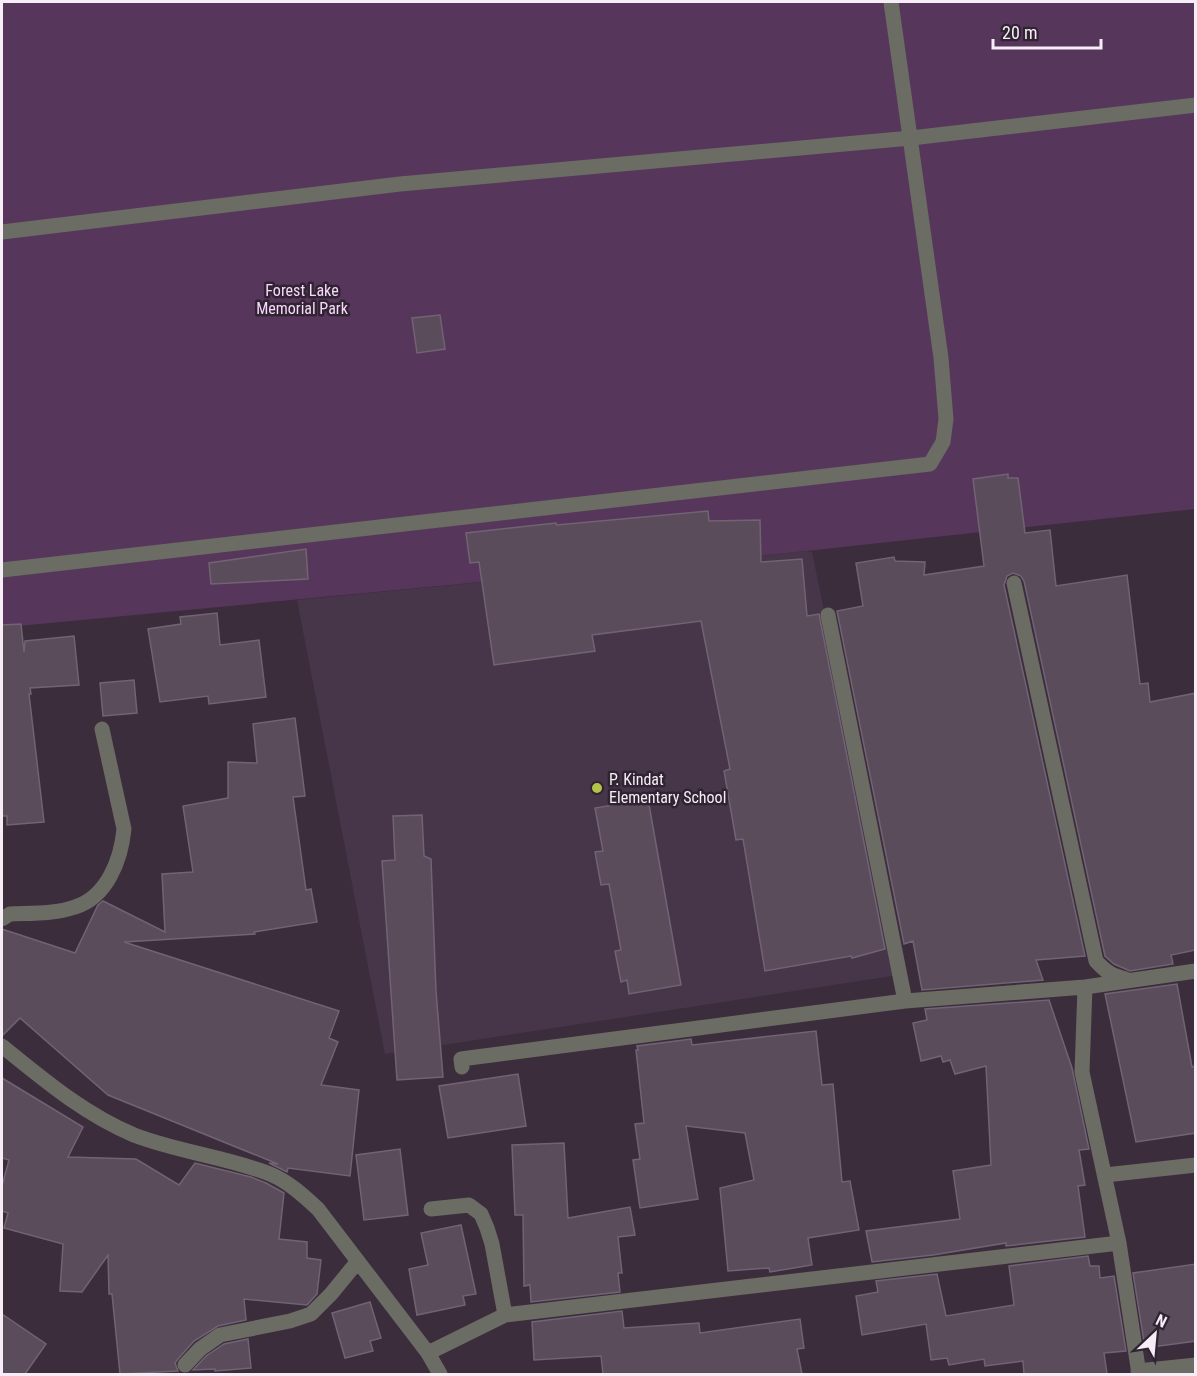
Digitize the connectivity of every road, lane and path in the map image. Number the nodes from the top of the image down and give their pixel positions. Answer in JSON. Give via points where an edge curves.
{"nodes":[{"id":1,"x":891,"y":2,"type":"edge"},
{"id":2,"x":1196,"y":105,"type":"edge"},
{"id":3,"x":911,"y":138,"type":"junction"},
{"id":4,"x":2,"y":232,"type":"edge"},
{"id":5,"x":2,"y":570,"type":"edge"},
{"id":6,"x":1014,"y":583,"type":"dead end"},
{"id":7,"x":828,"y":615,"type":"dead end"},
{"id":8,"x":102,"y":729,"type":"dead end"},
{"id":9,"x":2,"y":919,"type":"edge"},
{"id":10,"x":1196,"y":971,"type":"edge"},
{"id":11,"x":1130,"y":980,"type":"junction"},
{"id":12,"x":1085,"y":987,"type":"junction"},
{"id":13,"x":905,"y":1001,"type":"junction"},
{"id":14,"x":2,"y":1046,"type":"edge"},
{"id":15,"x":462,"y":1067,"type":"dead end"},
{"id":16,"x":1196,"y":1165,"type":"edge"},
{"id":17,"x":1105,"y":1175,"type":"junction"},
{"id":18,"x":431,"y":1209,"type":"dead end"},
{"id":19,"x":1119,"y":1243,"type":"junction"},
{"id":20,"x":358,"y":1261,"type":"junction"},
{"id":21,"x":506,"y":1315,"type":"junction"},
{"id":22,"x":428,"y":1353,"type":"junction"},
{"id":23,"x":185,"y":1365,"type":"dead end"},
{"id":24,"x":1196,"y":1365,"type":"edge"},
{"id":25,"x":1138,"y":1373,"type":"edge"},
{"id":26,"x":440,"y":1374,"type":"edge"}],
"edges":[{"from":1,"to":3,"type":"street"},
{"from":2,"to":3,"type":"street"},
{"from":3,"to":4,"type":"street","via":[[400,184]]},
{"from":3,"to":5,"type":"street","via":[[946,419],[943,442],[930,464]]},
{"from":6,"to":11,"type":"street","via":[[1096,961],[1105,971]]},
{"from":7,"to":13,"type":"street"},
{"from":8,"to":9,"type":"street","via":[[124,829],[117,863],[88,902],[73,908],[10,914]]},
{"from":10,"to":11,"type":"street"},
{"from":11,"to":12,"type":"street"},
{"from":12,"to":13,"type":"street"},
{"from":12,"to":17,"type":"street","via":[[1082,1072]]},
{"from":13,"to":15,"type":"street","via":[[461,1059]]},
{"from":14,"to":20,"type":"street","via":[[64,1096],[136,1136],[271,1174],[297,1189],[318,1209]]},
{"from":16,"to":17,"type":"street"},
{"from":17,"to":19,"type":"street"},
{"from":18,"to":21,"type":"street","via":[[469,1205],[480,1214],[492,1244]]},
{"from":19,"to":21,"type":"street"},
{"from":19,"to":25,"type":"street"},
{"from":20,"to":22,"type":"street"},
{"from":20,"to":23,"type":"street","via":[[311,1314],[220,1335],[200,1348]]},
{"from":21,"to":22,"type":"street"},
{"from":22,"to":26,"type":"street"},
{"from":24,"to":25,"type":"street"}]}
